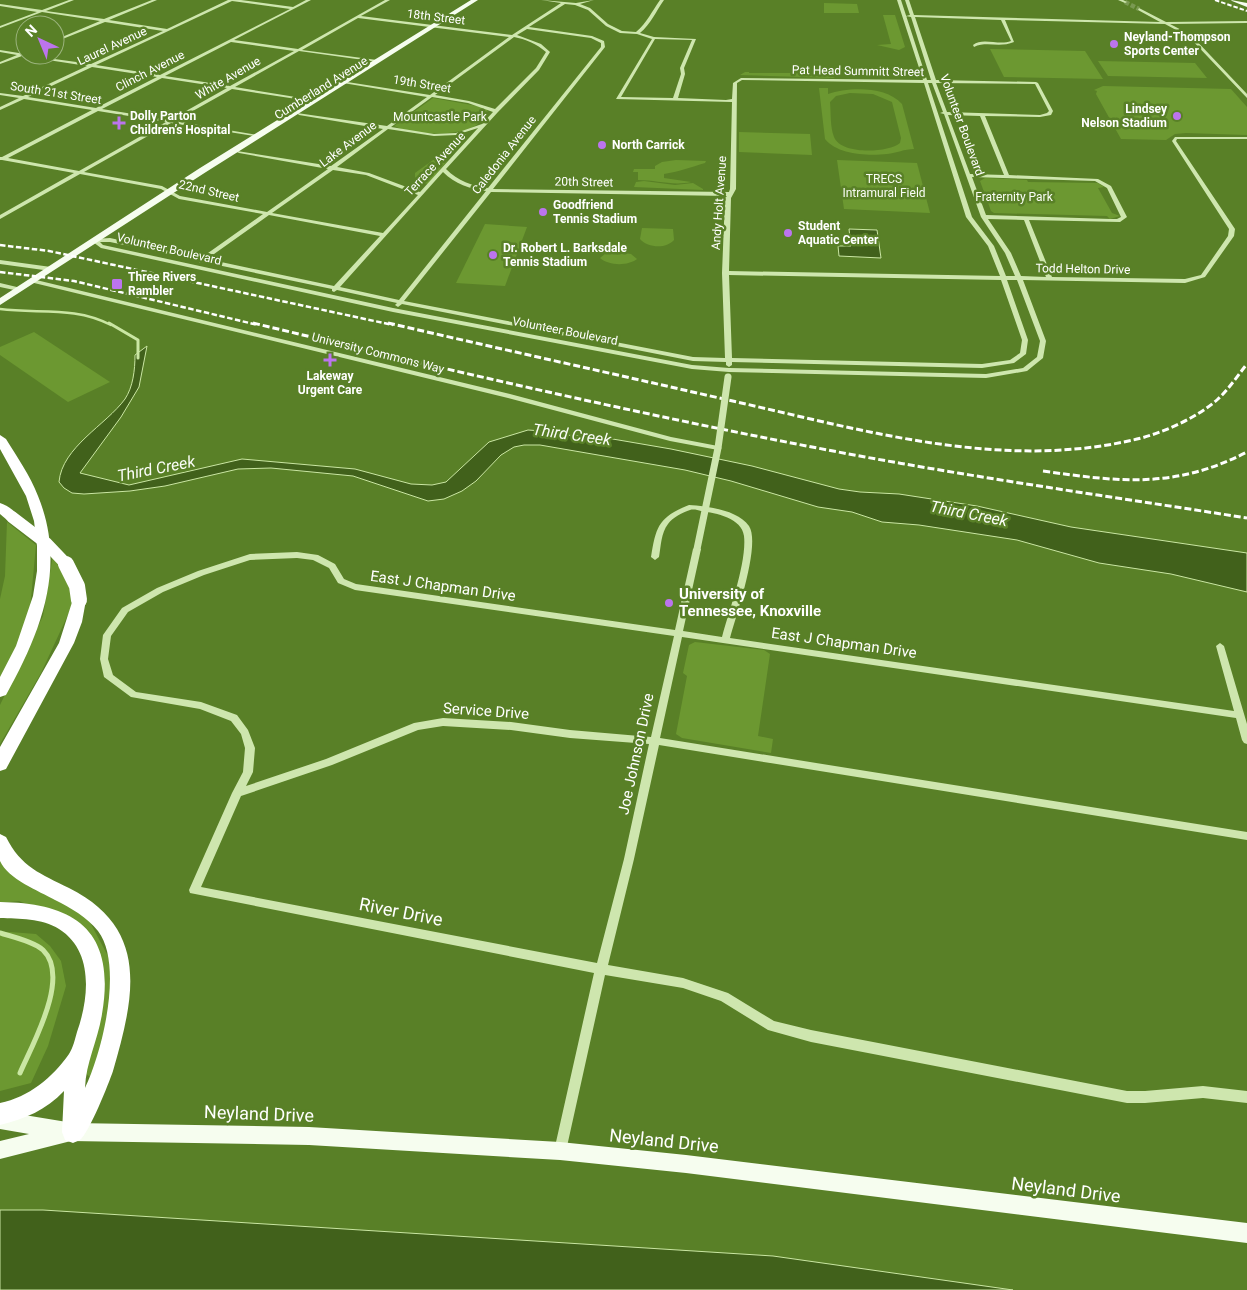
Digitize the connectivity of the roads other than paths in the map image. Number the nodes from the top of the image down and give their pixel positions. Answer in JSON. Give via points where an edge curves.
{"nodes":[{"id":1,"x":72,"y":0,"type":"edge"},
{"id":2,"x":155,"y":0,"type":"edge"},
{"id":3,"x":232,"y":0,"type":"edge"},
{"id":4,"x":309,"y":0,"type":"edge"},
{"id":5,"x":388,"y":0,"type":"edge"},
{"id":6,"x":475,"y":0,"type":"edge"},
{"id":7,"x":481,"y":0,"type":"edge"},
{"id":8,"x":543,"y":0,"type":"edge"},
{"id":9,"x":592,"y":0,"type":"edge"},
{"id":10,"x":662,"y":0,"type":"edge"},
{"id":11,"x":899,"y":0,"type":"edge"},
{"id":12,"x":906,"y":0,"type":"edge"},
{"id":13,"x":1234,"y":0,"type":"edge"},
{"id":14,"x":564,"y":3,"type":"junction"},
{"id":15,"x":576,"y":4,"type":"junction"},
{"id":16,"x":0,"y":5,"type":"edge"},
{"id":17,"x":1247,"y":5,"type":"edge"},
{"id":18,"x":293,"y":8,"type":"junction"},
{"id":19,"x":1140,"y":9,"type":"tunnel mouth"},
{"id":20,"x":42,"y":12,"type":"junction"},
{"id":21,"x":358,"y":17,"type":"junction"},
{"id":22,"x":904,"y":17,"type":"junction"},
{"id":23,"x":913,"y":18,"type":"junction"},
{"id":24,"x":1003,"y":20,"type":"junction"},
{"id":25,"x":103,"y":21,"type":"junction"},
{"id":26,"x":1247,"y":22,"type":"edge"},
{"id":27,"x":1168,"y":23,"type":"junction"},
{"id":28,"x":0,"y":27,"type":"edge"},
{"id":29,"x":435,"y":27,"type":"junction"},
{"id":30,"x":528,"y":28,"type":"junction"},
{"id":31,"x":167,"y":30,"type":"junction"},
{"id":32,"x":637,"y":33,"type":"junction"},
{"id":33,"x":65,"y":36,"type":"edge"},
{"id":34,"x":513,"y":36,"type":"junction"},
{"id":35,"x":654,"y":38,"type":"junction"},
{"id":36,"x":232,"y":40,"type":"junction"},
{"id":37,"x":974,"y":46,"type":"dead end"},
{"id":38,"x":299,"y":50,"type":"junction"},
{"id":39,"x":0,"y":51,"type":"edge"},
{"id":40,"x":15,"y":54,"type":"edge"},
{"id":41,"x":15,"y":57,"type":"edge"},
{"id":42,"x":382,"y":62,"type":"junction"},
{"id":43,"x":0,"y":63,"type":"edge"},
{"id":44,"x":65,"y":63,"type":"edge"},
{"id":45,"x":90,"y":67,"type":"junction"},
{"id":46,"x":159,"y":78,"type":"junction"},
{"id":47,"x":741,"y":79,"type":"joint"},
{"id":48,"x":924,"y":82,"type":"junction"},
{"id":49,"x":934,"y":82,"type":"junction"},
{"id":50,"x":346,"y":83,"type":"junction"},
{"id":51,"x":231,"y":88,"type":"junction"},
{"id":52,"x":0,"y":94,"type":"edge"},
{"id":53,"x":431,"y":96,"type":"junction"},
{"id":54,"x":1247,"y":97,"type":"edge"},
{"id":55,"x":25,"y":98,"type":"junction"},
{"id":56,"x":675,"y":100,"type":"junction"},
{"id":57,"x":735,"y":100,"type":"junction"},
{"id":58,"x":316,"y":101,"type":"junction"},
{"id":59,"x":0,"y":109,"type":"edge"},
{"id":60,"x":97,"y":110,"type":"junction"},
{"id":61,"x":496,"y":111,"type":"junction"},
{"id":62,"x":935,"y":112,"type":"junction"},
{"id":63,"x":946,"y":113,"type":"junction"},
{"id":64,"x":299,"y":114,"type":"junction"},
{"id":65,"x":982,"y":114,"type":"junction"},
{"id":66,"x":173,"y":122,"type":"junction"},
{"id":67,"x":485,"y":124,"type":"junction"},
{"id":68,"x":386,"y":128,"type":"junction"},
{"id":69,"x":260,"y":137,"type":"junction"},
{"id":70,"x":1247,"y":138,"type":"edge"},
{"id":71,"x":239,"y":152,"type":"junction"},
{"id":72,"x":1,"y":158,"type":"edge"},
{"id":73,"x":331,"y":169,"type":"junction"},
{"id":74,"x":444,"y":170,"type":"junction"},
{"id":75,"x":79,"y":173,"type":"junction"},
{"id":76,"x":968,"y":175,"type":"junction"},
{"id":77,"x":1007,"y":176,"type":"junction"},
{"id":78,"x":490,"y":190,"type":"junction"},
{"id":79,"x":172,"y":193,"type":"junction"},
{"id":80,"x":421,"y":194,"type":"junction"},
{"id":81,"x":729,"y":194,"type":"junction"},
{"id":82,"x":268,"y":214,"type":"junction"},
{"id":83,"x":0,"y":217,"type":"edge"},
{"id":84,"x":984,"y":217,"type":"junction"},
{"id":85,"x":1026,"y":218,"type":"junction"},
{"id":86,"x":384,"y":235,"type":"junction"},
{"id":87,"x":95,"y":241,"type":"junction"},
{"id":88,"x":202,"y":259,"type":"junction"},
{"id":89,"x":0,"y":262,"type":"edge"},
{"id":90,"x":192,"y":266,"type":"junction"},
{"id":91,"x":51,"y":269,"type":"junction"},
{"id":92,"x":725,"y":273,"type":"junction"},
{"id":93,"x":1004,"y":278,"type":"junction"},
{"id":94,"x":1019,"y":278,"type":"junction"},
{"id":95,"x":1049,"y":278,"type":"junction"},
{"id":96,"x":32,"y":281,"type":"junction"},
{"id":97,"x":0,"y":285,"type":"edge"},
{"id":98,"x":336,"y":287,"type":"junction"},
{"id":99,"x":19,"y":289,"type":"junction"},
{"id":100,"x":328,"y":295,"type":"junction"},
{"id":101,"x":0,"y":302,"type":"edge"},
{"id":102,"x":401,"y":302,"type":"junction"},
{"id":103,"x":393,"y":310,"type":"junction"},
{"id":104,"x":728,"y":361,"type":"junction"},
{"id":105,"x":1012,"y":362,"type":"junction"},
{"id":106,"x":1025,"y":370,"type":"junction"},
{"id":107,"x":728,"y":374,"type":"junction"},
{"id":108,"x":510,"y":396,"type":"joint"},
{"id":109,"x":0,"y":439,"type":"edge"},
{"id":110,"x":718,"y":448,"type":"junction"},
{"id":111,"x":0,"y":507,"type":"edge"},
{"id":112,"x":655,"y":557,"type":"dead end"},
{"id":113,"x":677,"y":634,"type":"junction"},
{"id":114,"x":725,"y":640,"type":"junction"},
{"id":115,"x":1220,"y":646,"type":"dead end"},
{"id":116,"x":0,"y":691,"type":"edge"},
{"id":117,"x":1240,"y":716,"type":"junction"},
{"id":118,"x":1247,"y":740,"type":"edge"},
{"id":119,"x":655,"y":741,"type":"junction"},
{"id":120,"x":0,"y":764,"type":"edge"},
{"id":121,"x":237,"y":793,"type":"junction"},
{"id":122,"x":1247,"y":836,"type":"edge"},
{"id":123,"x":0,"y":842,"type":"edge"},
{"id":124,"x":194,"y":890,"type":"joint"},
{"id":125,"x":0,"y":910,"type":"edge"},
{"id":126,"x":601,"y":969,"type":"junction"},
{"id":127,"x":78,"y":1059,"type":"junction"},
{"id":128,"x":1247,"y":1097,"type":"edge"},
{"id":129,"x":0,"y":1114,"type":"edge"},
{"id":130,"x":0,"y":1120,"type":"edge"},
{"id":131,"x":73,"y":1132,"type":"junction"},
{"id":132,"x":0,"y":1150,"type":"edge"},
{"id":133,"x":560,"y":1152,"type":"junction"},
{"id":134,"x":1247,"y":1233,"type":"edge"}],
"edges":[{"from":1,"to":20,"type":"street"},
{"from":2,"to":25,"type":"street"},
{"from":3,"to":18,"type":"street"},
{"from":3,"to":31,"type":"street","name":"Laurel Avenue"},
{"from":4,"to":18,"type":"street","name":"Clinch Avenue"},
{"from":5,"to":21,"type":"street","name":"White Avenue"},
{"from":6,"to":29,"type":"main road","name":"Cumberland Avenue"},
{"from":7,"to":29,"type":"main road","name":"Cumberland Avenue"},
{"from":8,"to":14,"type":"street"},
{"from":9,"to":15,"type":"street"},
{"from":10,"to":32,"type":"street","via":[[647,25]]},
{"from":11,"to":22,"type":"street","name":"Volunteer Boulevard"},
{"from":12,"to":23,"type":"street","name":"Volunteer Boulevard"},
{"from":13,"to":17,"type":"main road"},
{"from":14,"to":15,"type":"street"},
{"from":14,"to":30,"type":"street","name":"Lake Avenue"},
{"from":15,"to":32,"type":"street","via":[[594,12],[616,31]]},
{"from":16,"to":20,"type":"street"},
{"from":18,"to":36,"type":"street","name":"Clinch Avenue"},
{"from":19,"to":27,"type":"street"},
{"from":20,"to":25,"type":"street"},
{"from":20,"to":28,"type":"street"},
{"from":21,"to":29,"type":"street","name":"18th Street"},
{"from":21,"to":38,"type":"street","name":"White Avenue"},
{"from":22,"to":23,"type":"street"},
{"from":22,"to":48,"type":"street","name":"Volunteer Boulevard"},
{"from":23,"to":24,"type":"street"},
{"from":23,"to":49,"type":"street","name":"Volunteer Boulevard"},
{"from":24,"to":27,"type":"street"},
{"from":24,"to":37,"type":"street","via":[[1014,40],[1012,42]]},
{"from":25,"to":31,"type":"street"},
{"from":25,"to":33,"type":"street"},
{"from":26,"to":27,"type":"street"},
{"from":27,"to":54,"type":"street","via":[[1190,36]]},
{"from":29,"to":34,"type":"street","name":"18th Street"},
{"from":29,"to":42,"type":"main road","name":"Cumberland Avenue"},
{"from":30,"to":34,"type":"street","name":"Lake Avenue"},
{"from":30,"to":78,"type":"street","name":"Caledonia Avenue","via":[[604,42]]},
{"from":31,"to":45,"type":"street","name":"Laurel Avenue"},
{"from":32,"to":35,"type":"street"},
{"from":34,"to":53,"type":"street","name":"Lake Avenue"},
{"from":34,"to":61,"type":"street","name":"Terrace Avenue","via":[[533,41],[548,52],[538,68]]},
{"from":35,"to":56,"type":"street","via":[[694,39],[682,68]]},
{"from":35,"to":56,"type":"street","via":[[618,98]]},
{"from":36,"to":38,"type":"street","name":"19th Street"},
{"from":36,"to":46,"type":"street","name":"Clinch Avenue"},
{"from":38,"to":42,"type":"street","name":"19th Street"},
{"from":38,"to":51,"type":"street","name":"White Avenue"},
{"from":39,"to":40,"type":"street"},
{"from":41,"to":43,"type":"street"},
{"from":42,"to":50,"type":"main road","name":"Cumberland Avenue"},
{"from":44,"to":45,"type":"street"},
{"from":45,"to":46,"type":"street"},
{"from":45,"to":55,"type":"street","name":"Laurel Avenue"},
{"from":46,"to":51,"type":"street"},
{"from":46,"to":60,"type":"street","name":"Clinch Avenue"},
{"from":47,"to":48,"type":"street","name":"Pat Head Summitt Street"},
{"from":47,"to":57,"type":"street","name":"Andy Holt Avenue","via":[[735,83]]},
{"from":48,"to":49,"type":"street","name":"Pat Head Summitt Street"},
{"from":48,"to":62,"type":"street","name":"Volunteer Boulevard"},
{"from":49,"to":63,"type":"street","name":"Volunteer Boulevard"},
{"from":49,"to":65,"type":"street","name":"Pat Head Summitt Street","via":[[1036,83],[1051,111],[1040,116]]},
{"from":50,"to":53,"type":"street","name":"19th Street"},
{"from":50,"to":58,"type":"main road","name":"Cumberland Avenue"},
{"from":51,"to":58,"type":"street"},
{"from":51,"to":66,"type":"street","name":"White Avenue"},
{"from":52,"to":55,"type":"street","name":"South 21st Street"},
{"from":53,"to":61,"type":"street","name":"19th Street","via":[[478,103]]},
{"from":53,"to":68,"type":"street","name":"Lake Avenue"},
{"from":55,"to":59,"type":"street","name":"Laurel Avenue"},
{"from":55,"to":60,"type":"street","name":"South 21st Street"},
{"from":56,"to":57,"type":"street"},
{"from":57,"to":81,"type":"street","name":"Andy Holt Avenue","via":[[733,189]]},
{"from":58,"to":64,"type":"main road","name":"Cumberland Avenue"},
{"from":58,"to":69,"type":"main road","name":"Cumberland Avenue"},
{"from":60,"to":66,"type":"street","name":"South 21st Street"},
{"from":60,"to":72,"type":"street","name":"Clinch Avenue"},
{"from":61,"to":67,"type":"street","name":"Terrace Avenue"},
{"from":62,"to":63,"type":"street"},
{"from":62,"to":93,"type":"street","name":"Volunteer Boulevard","via":[[969,217],[991,246]]},
{"from":63,"to":65,"type":"street"},
{"from":63,"to":76,"type":"street","name":"Volunteer Boulevard"},
{"from":64,"to":68,"type":"street"},
{"from":64,"to":69,"type":"main road","name":"Cumberland Avenue"},
{"from":65,"to":77,"type":"street"},
{"from":66,"to":69,"type":"street","name":"South 21st Street"},
{"from":66,"to":75,"type":"street","name":"White Avenue"},
{"from":67,"to":68,"type":"street","via":[[442,136]]},
{"from":67,"to":74,"type":"street","name":"Terrace Avenue"},
{"from":68,"to":73,"type":"street","name":"Lake Avenue"},
{"from":69,"to":71,"type":"main road","name":"Cumberland Avenue"},
{"from":69,"to":79,"type":"main road","name":"Cumberland Avenue"},
{"from":70,"to":95,"type":"street","name":"Todd Helton Drive","via":[[1174,138],[1232,229],[1231,236],[1203,276],[1185,281]]},
{"from":71,"to":73,"type":"street"},
{"from":71,"to":79,"type":"main road","name":"Cumberland Avenue"},
{"from":72,"to":75,"type":"street","name":"22nd Street"},
{"from":73,"to":80,"type":"street","via":[[367,174]]},
{"from":73,"to":82,"type":"street","name":"Lake Avenue"},
{"from":74,"to":78,"type":"street","name":"20th Street","via":[[464,185]]},
{"from":74,"to":80,"type":"street","name":"Terrace Avenue"},
{"from":75,"to":79,"type":"street","name":"22nd Street","via":[[162,188]]},
{"from":75,"to":83,"type":"street","name":"White Avenue"},
{"from":76,"to":77,"type":"street"},
{"from":76,"to":84,"type":"street","name":"Volunteer Boulevard"},
{"from":77,"to":85,"type":"street","via":[[1102,182],[1109,188],[1124,217],[1118,221]]},
{"from":78,"to":81,"type":"street","name":"20th Street"},
{"from":78,"to":102,"type":"street","name":"Caledonia Avenue"},
{"from":79,"to":82,"type":"street","name":"22nd Street"},
{"from":79,"to":87,"type":"main road","name":"Cumberland Avenue"},
{"from":80,"to":86,"type":"street","name":"Terrace Avenue"},
{"from":81,"to":92,"type":"street","name":"Andy Holt Avenue"},
{"from":82,"to":86,"type":"street","name":"22nd Street"},
{"from":82,"to":88,"type":"street","name":"Lake Avenue"},
{"from":84,"to":85,"type":"street"},
{"from":84,"to":94,"type":"street","name":"Volunteer Boulevard","via":[[1008,253]]},
{"from":85,"to":95,"type":"street"},
{"from":86,"to":98,"type":"street","name":"Terrace Avenue"},
{"from":87,"to":88,"type":"street","name":"Volunteer Boulevard","via":[[110,240]]},
{"from":87,"to":90,"type":"street","name":"Volunteer Boulevard","via":[[101,246]]},
{"from":87,"to":91,"type":"main road","name":"Cumberland Avenue"},
{"from":88,"to":90,"type":"street","name":"Lake Avenue"},
{"from":88,"to":98,"type":"street","name":"Volunteer Boulevard"},
{"from":89,"to":91,"type":"street"},
{"from":90,"to":100,"type":"street","name":"Volunteer Boulevard"},
{"from":91,"to":96,"type":"main road","name":"Cumberland Avenue"},
{"from":92,"to":93,"type":"street","name":"Todd Helton Drive"},
{"from":92,"to":104,"type":"street","name":"Andy Holt Avenue"},
{"from":93,"to":94,"type":"street","name":"Todd Helton Drive"},
{"from":93,"to":105,"type":"street","name":"Volunteer Boulevard","via":[[1025,340],[1023,354]]},
{"from":94,"to":95,"type":"street","name":"Todd Helton Drive"},
{"from":94,"to":106,"type":"street","name":"Volunteer Boulevard","via":[[1043,342],[1040,358]]},
{"from":96,"to":99,"type":"main road","name":"Cumberland Avenue"},
{"from":96,"to":108,"type":"street","name":"University Commons Way"},
{"from":97,"to":99,"type":"street"},
{"from":98,"to":100,"type":"street","name":"Terrace Avenue"},
{"from":98,"to":102,"type":"street","name":"Volunteer Boulevard"},
{"from":99,"to":101,"type":"main road","name":"Cumberland Avenue"},
{"from":100,"to":103,"type":"street","name":"Volunteer Boulevard"},
{"from":102,"to":103,"type":"street","name":"Caledonia Avenue"},
{"from":102,"to":104,"type":"street","name":"Volunteer Boulevard","via":[[693,359]]},
{"from":103,"to":107,"type":"street","name":"Volunteer Boulevard"},
{"from":104,"to":105,"type":"street","name":"Volunteer Boulevard","via":[[982,366]]},
{"from":104,"to":107,"type":"street","name":"Joe Johnson Drive"},
{"from":105,"to":106,"type":"street"},
{"from":106,"to":107,"type":"street","name":"Volunteer Boulevard","via":[[986,376]]},
{"from":107,"to":110,"type":"street","name":"Joe Johnson Drive","bridge":true},
{"from":108,"to":110,"type":"street","name":"University Commons Way"},
{"from":109,"to":116,"type":"highway","via":[[32,495],[40,517],[44,575],[28,638]]},
{"from":110,"to":113,"type":"street","name":"Joe Johnson Drive","bridge":true},
{"from":111,"to":120,"type":"highway","bridge":true,"via":[[64,559],[76,578],[80,600],[64,650]]},
{"from":112,"to":114,"type":"street","via":[[661,530],[668,519],[689,507],[742,523],[749,536],[747,553]]},
{"from":113,"to":114,"type":"street","name":"East J Chapman Drive"},
{"from":113,"to":119,"type":"street","name":"Joe Johnson Drive"},
{"from":113,"to":121,"type":"street","name":"East J Chapman Drive","via":[[355,587],[341,581],[332,566],[315,557],[250,557],[201,573],[160,590],[125,610],[107,636],[104,659],[109,677],[134,695],[201,706],[234,718],[245,733],[250,748],[248,772]]},
{"from":114,"to":117,"type":"street","name":"East J Chapman Drive"},
{"from":115,"to":117,"type":"street"},
{"from":117,"to":118,"type":"street"},
{"from":119,"to":121,"type":"street","name":"Service Drive","via":[[443,722],[417,726],[329,762]]},
{"from":119,"to":122,"type":"street","name":"Service Drive"},
{"from":119,"to":126,"type":"street","name":"Joe Johnson Drive"},
{"from":121,"to":124,"type":"street"},
{"from":123,"to":131,"type":"highway","via":[[15,866],[28,878],[90,908],[113,936],[119,955],[121,994],[117,1016],[98,1082]]},
{"from":124,"to":126,"type":"street","name":"River Drive"},
{"from":125,"to":127,"type":"highway","via":[[45,913],[65,921],[80,932],[89,946],[95,968],[95,995]]},
{"from":126,"to":128,"type":"street","via":[[659,977],[706,989],[732,1001],[763,1022],[810,1036],[1127,1097],[1204,1092]]},
{"from":126,"to":133,"type":"street","name":"Joe Johnson Drive"},
{"from":127,"to":129,"type":"highway","via":[[41,1100],[18,1111]]},
{"from":127,"to":131,"type":"highway"},
{"from":130,"to":131,"type":"main road","name":"Neyland Drive"},
{"from":131,"to":132,"type":"main road","name":"Neyland Drive"},
{"from":131,"to":133,"type":"main road","name":"Neyland Drive","via":[[310,1136]]},
{"from":133,"to":134,"type":"main road","name":"Neyland Drive","via":[[686,1164]]}]}
